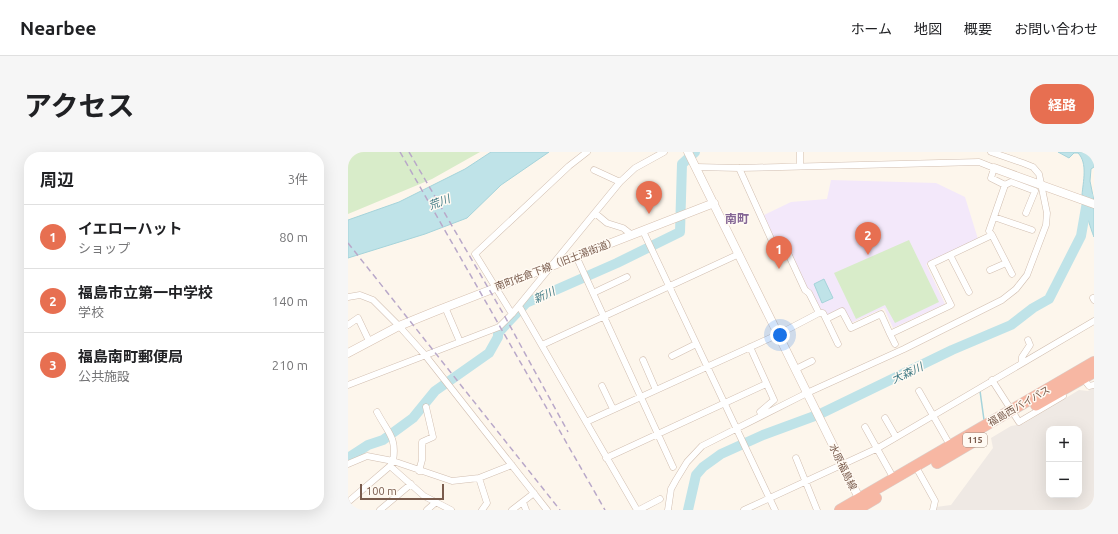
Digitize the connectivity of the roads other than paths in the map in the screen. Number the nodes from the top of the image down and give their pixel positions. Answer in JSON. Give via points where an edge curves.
{"nodes":[{"id":1,"x":587,"y":152,"type":"edge"},
{"id":2,"x":664,"y":152,"type":"edge"},
{"id":3,"x":688,"y":152,"type":"edge"},
{"id":4,"x":800,"y":152,"type":"edge"},
{"id":5,"x":991,"y":152,"type":"edge"},
{"id":6,"x":800,"y":166,"type":"junction"},
{"id":7,"x":696,"y":167,"type":"junction"},
{"id":8,"x":739,"y":168,"type":"junction"},
{"id":9,"x":994,"y":168,"type":"junction"},
{"id":10,"x":594,"y":170,"type":"dead end"},
{"id":11,"x":620,"y":182,"type":"junction"},
{"id":12,"x":1042,"y":184,"type":"junction"},
{"id":13,"x":1004,"y":185,"type":"junction"},
{"id":14,"x":714,"y":203,"type":"junction"},
{"id":15,"x":1094,"y":204,"type":"edge"},
{"id":16,"x":595,"y":213,"type":"junction"},
{"id":17,"x":1026,"y":213,"type":"dead end"},
{"id":18,"x":994,"y":217,"type":"junction"},
{"id":19,"x":1032,"y":230,"type":"dead end"},
{"id":20,"x":643,"y":231,"type":"junction"},
{"id":21,"x":632,"y":235,"type":"junction"},
{"id":22,"x":992,"y":235,"type":"junction"},
{"id":23,"x":739,"y":254,"type":"junction"},
{"id":24,"x":950,"y":255,"type":"junction"},
{"id":25,"x":576,"y":256,"type":"junction"},
{"id":26,"x":1006,"y":263,"type":"junction"},
{"id":27,"x":549,"y":268,"type":"junction"},
{"id":28,"x":990,"y":270,"type":"dead end"},
{"id":29,"x":1012,"y":274,"type":"dead end"},
{"id":30,"x":627,"y":277,"type":"dead end"},
{"id":31,"x":670,"y":285,"type":"junction"},
{"id":32,"x":496,"y":287,"type":"junction"},
{"id":33,"x":969,"y":292,"type":"dead end"},
{"id":34,"x":594,"y":293,"type":"junction"},
{"id":35,"x":351,"y":297,"type":"edge"},
{"id":36,"x":348,"y":302,"type":"edge"},
{"id":37,"x":519,"y":306,"type":"junction"},
{"id":38,"x":445,"y":307,"type":"junction"},
{"id":39,"x":819,"y":313,"type":"junction"},
{"id":40,"x":512,"y":314,"type":"junction"},
{"id":41,"x":604,"y":316,"type":"junction"},
{"id":42,"x":826,"y":319,"type":"junction"},
{"id":43,"x":1094,"y":321,"type":"edge"},
{"id":44,"x":348,"y":325,"type":"edge"},
{"id":45,"x":399,"y":326,"type":"junction"},
{"id":46,"x":779,"y":334,"type":"junction"},
{"id":47,"x":890,"y":334,"type":"junction"},
{"id":48,"x":1028,"y":340,"type":"dead end"},
{"id":49,"x":369,"y":341,"type":"junction"},
{"id":50,"x":460,"y":342,"type":"junction"},
{"id":51,"x":696,"y":344,"type":"junction"},
{"id":52,"x":838,"y":344,"type":"dead end"},
{"id":53,"x":895,"y":344,"type":"dead end"},
{"id":54,"x":542,"y":345,"type":"junction"},
{"id":55,"x":750,"y":347,"type":"junction"},
{"id":56,"x":348,"y":353,"type":"edge"},
{"id":57,"x":424,"y":355,"type":"junction"},
{"id":58,"x":672,"y":356,"type":"dead end"},
{"id":59,"x":643,"y":360,"type":"dead end"},
{"id":60,"x":812,"y":361,"type":"dead end"},
{"id":61,"x":1022,"y":362,"type":"junction"},
{"id":62,"x":1094,"y":362,"type":"edge"},
{"id":63,"x":706,"y":367,"type":"junction"},
{"id":64,"x":796,"y":369,"type":"junction"},
{"id":65,"x":1094,"y":372,"type":"edge"},
{"id":66,"x":1094,"y":377,"type":"edge"},
{"id":67,"x":992,"y":380,"type":"junction"},
{"id":68,"x":1086,"y":382,"type":"junction"},
{"id":69,"x":766,"y":384,"type":"junction"},
{"id":70,"x":348,"y":385,"type":"edge"},
{"id":71,"x":1094,"y":385,"type":"edge"},
{"id":72,"x":602,"y":386,"type":"dead end"},
{"id":73,"x":656,"y":390,"type":"junction"},
{"id":74,"x":919,"y":391,"type":"dead end"},
{"id":75,"x":808,"y":395,"type":"junction"},
{"id":76,"x":641,"y":396,"type":"junction"},
{"id":77,"x":724,"y":403,"type":"junction"},
{"id":78,"x":426,"y":407,"type":"dead end"},
{"id":79,"x":613,"y":410,"type":"junction"},
{"id":80,"x":377,"y":412,"type":"dead end"},
{"id":81,"x":1013,"y":414,"type":"junction"},
{"id":82,"x":761,"y":415,"type":"junction"},
{"id":83,"x":933,"y":417,"type":"junction"},
{"id":84,"x":885,"y":418,"type":"dead end"},
{"id":85,"x":586,"y":422,"type":"junction"},
{"id":86,"x":865,"y":427,"type":"dead end"},
{"id":87,"x":736,"y":429,"type":"junction"},
{"id":88,"x":658,"y":433,"type":"junction"},
{"id":89,"x":896,"y":437,"type":"junction"},
{"id":90,"x":878,"y":448,"type":"junction"},
{"id":91,"x":953,"y":449,"type":"junction"},
{"id":92,"x":606,"y":458,"type":"junction"},
{"id":93,"x":796,"y":458,"type":"dead end"},
{"id":94,"x":348,"y":464,"type":"edge"},
{"id":95,"x":391,"y":464,"type":"junction"},
{"id":96,"x":512,"y":465,"type":"junction"},
{"id":97,"x":843,"y":466,"type":"junction"},
{"id":98,"x":673,"y":467,"type":"dead end"},
{"id":99,"x":917,"y":470,"type":"junction"},
{"id":100,"x":420,"y":471,"type":"junction"},
{"id":101,"x":479,"y":478,"type":"junction"},
{"id":102,"x":894,"y":479,"type":"junction"},
{"id":103,"x":805,"y":482,"type":"junction"},
{"id":104,"x":411,"y":484,"type":"junction"},
{"id":105,"x":534,"y":493,"type":"junction"},
{"id":106,"x":660,"y":498,"type":"dead end"},
{"id":107,"x":769,"y":498,"type":"junction"},
{"id":108,"x":348,"y":502,"type":"edge"},
{"id":109,"x":523,"y":502,"type":"junction"},
{"id":110,"x":435,"y":503,"type":"junction"},
{"id":111,"x":861,"y":506,"type":"edge"},
{"id":112,"x":380,"y":510,"type":"edge"},
{"id":113,"x":427,"y":510,"type":"edge"},
{"id":114,"x":451,"y":510,"type":"edge"},
{"id":115,"x":482,"y":510,"type":"edge"},
{"id":116,"x":512,"y":510,"type":"edge"},
{"id":117,"x":526,"y":510,"type":"edge"},
{"id":118,"x":547,"y":510,"type":"edge"},
{"id":119,"x":638,"y":510,"type":"edge"},
{"id":120,"x":668,"y":510,"type":"edge"},
{"id":121,"x":744,"y":510,"type":"edge"},
{"id":122,"x":775,"y":510,"type":"edge"},
{"id":123,"x":818,"y":510,"type":"edge"},
{"id":124,"x":840,"y":510,"type":"edge"},
{"id":125,"x":933,"y":510,"type":"edge"}],
"edges":[{"from":1,"to":32,"type":"street","via":[[475,254]]},
{"from":2,"to":11,"type":"street","via":[[635,168]]},
{"from":3,"to":7,"type":"street","name":"水原福島線"},
{"from":4,"to":6,"type":"street"},
{"from":5,"to":12,"type":"street","via":[[1033,167],[1039,174]]},
{"from":6,"to":8,"type":"street"},
{"from":6,"to":9,"type":"street","via":[[979,162]]},
{"from":7,"to":8,"type":"street"},
{"from":7,"to":14,"type":"street","name":"水原福島線"},
{"from":8,"to":39,"type":"street","via":[[772,242],[786,249]]},
{"from":9,"to":12,"type":"street"},
{"from":9,"to":13,"type":"street","via":[[991,178]]},
{"from":10,"to":11,"type":"street"},
{"from":11,"to":16,"type":"street"},
{"from":12,"to":15,"type":"street"},
{"from":12,"to":75,"type":"street","via":[[1047,213],[1046,225],[1028,275],[1016,289],[1002,300]]},
{"from":13,"to":17,"type":"street","via":[[1011,182],[1034,191]]},
{"from":13,"to":18,"type":"street"},
{"from":14,"to":20,"type":"street","name":"南町佐倉下線（旧土湯街道）"},
{"from":14,"to":23,"type":"street","name":"水原福島線"},
{"from":16,"to":21,"type":"street"},
{"from":16,"to":27,"type":"street"},
{"from":18,"to":19,"type":"street"},
{"from":18,"to":22,"type":"street","via":[[989,231]]},
{"from":20,"to":21,"type":"street","name":"南町佐倉下線（旧土湯街道）"},
{"from":20,"to":31,"type":"street"},
{"from":21,"to":25,"type":"street","name":"南町佐倉下線（旧土湯街道）"},
{"from":22,"to":24,"type":"street"},
{"from":22,"to":26,"type":"street"},
{"from":23,"to":31,"type":"street"},
{"from":23,"to":46,"type":"street","name":"水原福島線"},
{"from":24,"to":33,"type":"street"},
{"from":24,"to":47,"type":"street","via":[[931,264],[951,305]]},
{"from":25,"to":27,"type":"street","name":"南町佐倉下線（旧土湯街道）"},
{"from":25,"to":34,"type":"street"},
{"from":26,"to":28,"type":"street"},
{"from":26,"to":29,"type":"street"},
{"from":27,"to":32,"type":"street","name":"南町佐倉下線（旧土湯街道）"},
{"from":27,"to":37,"type":"street"},
{"from":30,"to":34,"type":"street"},
{"from":31,"to":41,"type":"street"},
{"from":31,"to":51,"type":"street"},
{"from":32,"to":38,"type":"street","name":"南町佐倉下線（旧土湯街道）"},
{"from":32,"to":40,"type":"street"},
{"from":34,"to":41,"type":"street"},
{"from":35,"to":36,"type":"street"},
{"from":35,"to":45,"type":"street","via":[[360,296],[373,300]]},
{"from":37,"to":40,"type":"street"},
{"from":37,"to":54,"type":"street"},
{"from":38,"to":45,"type":"street","name":"南町佐倉下線（旧土湯街道）"},
{"from":38,"to":50,"type":"street"},
{"from":39,"to":42,"type":"street","via":[[823,313]]},
{"from":39,"to":46,"type":"street"},
{"from":40,"to":50,"type":"street","via":[[499,327]]},
{"from":41,"to":54,"type":"street"},
{"from":41,"to":76,"type":"street"},
{"from":42,"to":47,"type":"street","via":[[842,311],[851,328],[881,314]]},
{"from":42,"to":52,"type":"street"},
{"from":43,"to":61,"type":"street"},
{"from":44,"to":49,"type":"street","via":[[358,318]]},
{"from":45,"to":49,"type":"street","name":"南町佐倉下線（旧土湯街道）"},
{"from":45,"to":57,"type":"street"},
{"from":46,"to":55,"type":"street"},
{"from":46,"to":64,"type":"street","name":"水原福島線"},
{"from":47,"to":53,"type":"street"},
{"from":48,"to":61,"type":"street","via":[[1030,345],[1022,357]]},
{"from":49,"to":56,"type":"street","name":"南町佐倉下線（旧土湯街道）"},
{"from":50,"to":57,"type":"street"},
{"from":51,"to":58,"type":"street"},
{"from":51,"to":63,"type":"street"},
{"from":54,"to":85,"type":"street"},
{"from":55,"to":63,"type":"street"},
{"from":55,"to":69,"type":"street"},
{"from":57,"to":70,"type":"street"},
{"from":57,"to":96,"type":"street"},
{"from":59,"to":73,"type":"street"},
{"from":60,"to":64,"type":"street"},
{"from":61,"to":67,"type":"street"},
{"from":62,"to":81,"type":"highway","name":"福島西バイパス","number":"115"},
{"from":63,"to":73,"type":"street"},
{"from":63,"to":77,"type":"street"},
{"from":64,"to":75,"type":"street","name":"水原福島線"},
{"from":65,"to":81,"type":"highway","name":"福島西バイパス","number":"115"},
{"from":66,"to":68,"type":"street"},
{"from":67,"to":81,"type":"street"},
{"from":67,"to":83,"type":"street"},
{"from":68,"to":71,"type":"street","via":[[1089,386]]},
{"from":68,"to":81,"type":"street","via":[[1019,422]]},
{"from":69,"to":77,"type":"street"},
{"from":69,"to":82,"type":"street","via":[[774,400],[760,412]]},
{"from":72,"to":79,"type":"street"},
{"from":73,"to":76,"type":"street"},
{"from":74,"to":83,"type":"street"},
{"from":75,"to":82,"type":"street"},
{"from":75,"to":97,"type":"street","name":"水原福島線"},
{"from":76,"to":79,"type":"street"},
{"from":76,"to":88,"type":"street"},
{"from":77,"to":87,"type":"street"},
{"from":77,"to":88,"type":"street"},
{"from":78,"to":100,"type":"street","via":[[433,437],[422,442]]},
{"from":79,"to":85,"type":"street"},
{"from":80,"to":95,"type":"street","via":[[395,445]]},
{"from":81,"to":91,"type":"highway","name":"福島西バイパス","number":"115"},
{"from":82,"to":87,"type":"street"},
{"from":83,"to":89,"type":"street"},
{"from":83,"to":91,"type":"street"},
{"from":84,"to":89,"type":"street"},
{"from":85,"to":92,"type":"street"},
{"from":86,"to":90,"type":"street"},
{"from":87,"to":107,"type":"street"},
{"from":87,"to":120,"type":"street","via":[[702,446],[687,462],[671,489]]},
{"from":88,"to":92,"type":"street"},
{"from":88,"to":98,"type":"street"},
{"from":89,"to":90,"type":"street"},
{"from":90,"to":97,"type":"street"},
{"from":90,"to":102,"type":"street"},
{"from":91,"to":99,"type":"highway","name":"福島西バイパス","number":"115"},
{"from":92,"to":119,"type":"street"},
{"from":93,"to":103,"type":"street"},
{"from":94,"to":95,"type":"street","via":[[367,456]]},
{"from":95,"to":100,"type":"street"},
{"from":95,"to":104,"type":"street"},
{"from":95,"to":108,"type":"street"},
{"from":96,"to":101,"type":"street"},
{"from":96,"to":105,"type":"street"},
{"from":97,"to":103,"type":"street"},
{"from":97,"to":111,"type":"street","name":"水原福島線"},
{"from":99,"to":102,"type":"highway","name":"福島西バイパス","number":"115"},
{"from":99,"to":111,"type":"highway","name":"福島西バイパス","number":"115"},
{"from":99,"to":125,"type":"street","via":[[936,500]]},
{"from":100,"to":101,"type":"street","via":[[446,480]]},
{"from":101,"to":115,"type":"street","via":[[487,503]]},
{"from":102,"to":111,"type":"highway","name":"福島西バイパス","number":"115"},
{"from":103,"to":107,"type":"street"},
{"from":103,"to":123,"type":"street"},
{"from":104,"to":110,"type":"street"},
{"from":104,"to":112,"type":"street"},
{"from":105,"to":109,"type":"street"},
{"from":105,"to":118,"type":"street"},
{"from":106,"to":119,"type":"street"},
{"from":107,"to":121,"type":"street"},
{"from":107,"to":122,"type":"street"},
{"from":109,"to":116,"type":"street"},
{"from":109,"to":117,"type":"street"},
{"from":110,"to":113,"type":"street"},
{"from":110,"to":114,"type":"street"},
{"from":111,"to":124,"type":"highway","name":"福島西バイパス","number":"115"}]}
